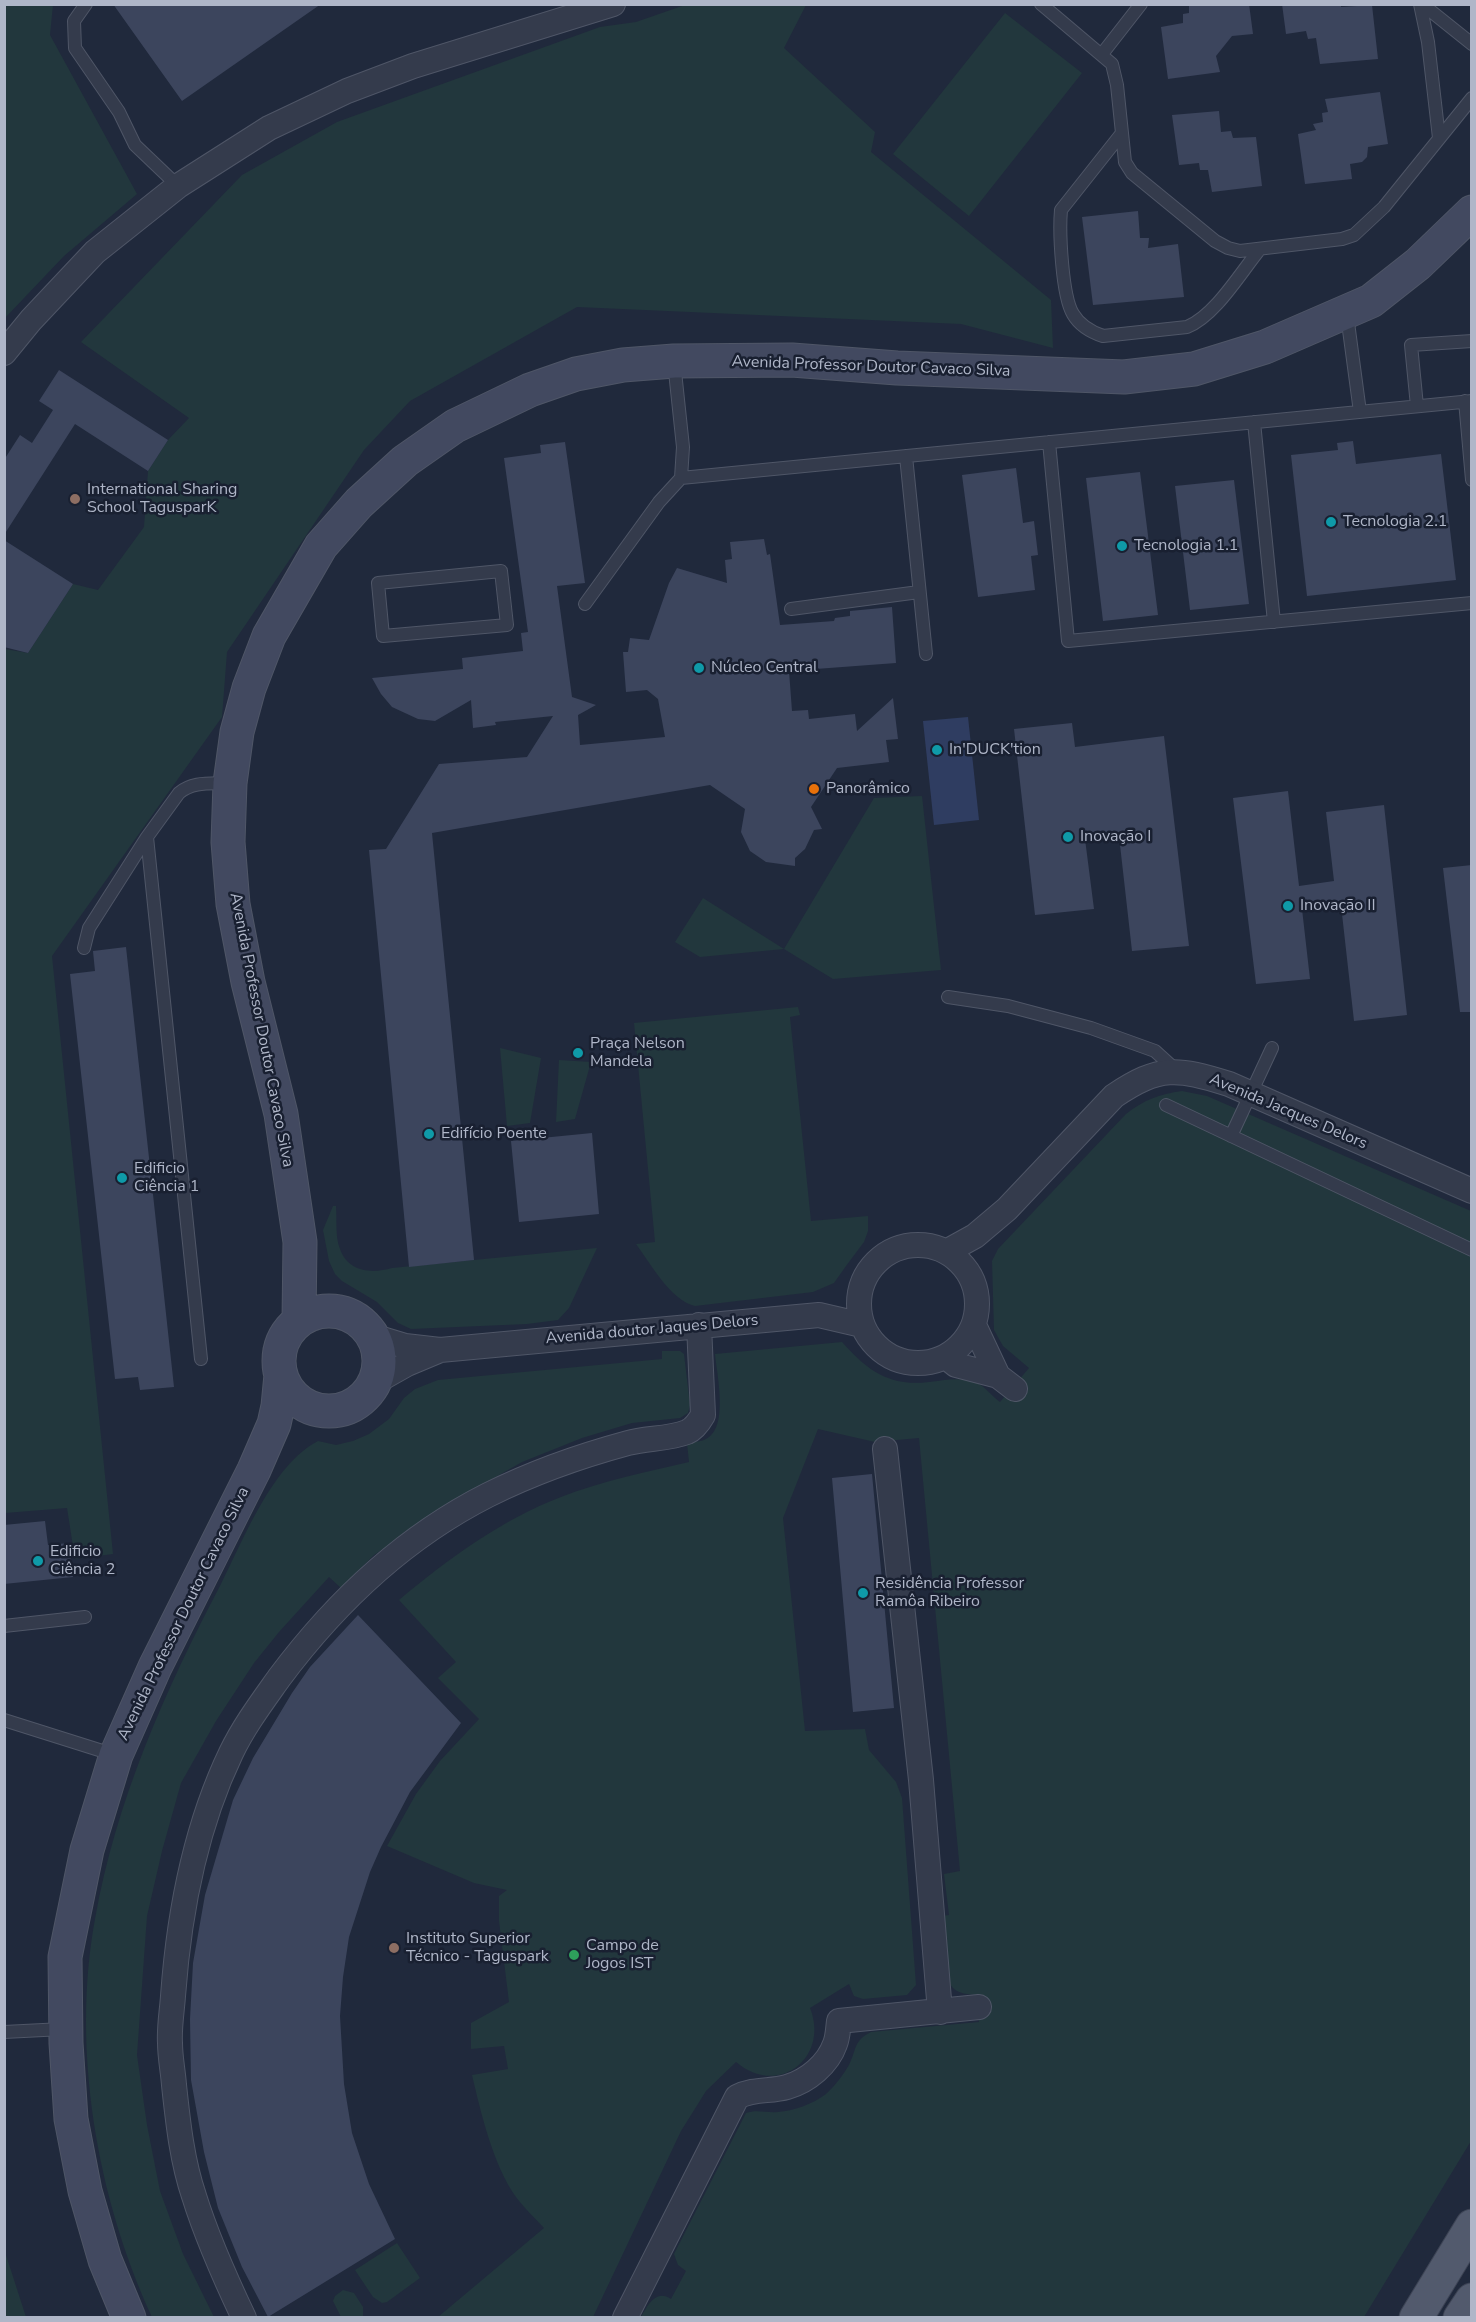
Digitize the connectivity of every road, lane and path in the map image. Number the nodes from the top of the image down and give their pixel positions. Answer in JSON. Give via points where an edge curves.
{"nodes":[{"id":1,"x":86,"y":4,"type":"edge"},
{"id":2,"x":613,"y":4,"type":"edge"},
{"id":3,"x":1041,"y":4,"type":"edge"},
{"id":4,"x":1141,"y":4,"type":"edge"},
{"id":5,"x":1421,"y":4,"type":"edge"},
{"id":6,"x":1470,"y":39,"type":"edge"},
{"id":7,"x":1102,"y":54,"type":"junction"},
{"id":8,"x":1472,"y":98,"type":"edge"},
{"id":9,"x":1122,"y":134,"type":"junction"},
{"id":10,"x":1439,"y":138,"type":"junction"},
{"id":11,"x":178,"y":186,"type":"junction"},
{"id":12,"x":1472,"y":212,"type":"edge"},
{"id":13,"x":1260,"y":249,"type":"junction"},
{"id":14,"x":1347,"y":311,"type":"junction"},
{"id":15,"x":1472,"y":341,"type":"edge"},
{"id":16,"x":4,"y":353,"type":"edge"},
{"id":17,"x":674,"y":361,"type":"junction"},
{"id":18,"x":1468,"y":401,"type":"edge"},
{"id":19,"x":1418,"y":406,"type":"junction"},
{"id":20,"x":1360,"y":412,"type":"junction"},
{"id":21,"x":1254,"y":422,"type":"junction"},
{"id":22,"x":1049,"y":442,"type":"junction"},
{"id":23,"x":906,"y":456,"type":"junction"},
{"id":24,"x":681,"y":478,"type":"junction"},
{"id":25,"x":1472,"y":480,"type":"edge"},
{"id":26,"x":919,"y":592,"type":"junction"},
{"id":27,"x":1472,"y":603,"type":"edge"},
{"id":28,"x":585,"y":604,"type":"dead end"},
{"id":29,"x":791,"y":609,"type":"dead end"},
{"id":30,"x":510,"y":612,"type":"joint"},
{"id":31,"x":1274,"y":622,"type":"junction"},
{"id":32,"x":926,"y":654,"type":"dead end"},
{"id":33,"x":230,"y":783,"type":"junction"},
{"id":34,"x":147,"y":837,"type":"junction"},
{"id":35,"x":84,"y":948,"type":"dead end"},
{"id":36,"x":948,"y":997,"type":"dead end"},
{"id":37,"x":1272,"y":1048,"type":"dead end"},
{"id":38,"x":1178,"y":1072,"type":"junction"},
{"id":39,"x":1251,"y":1093,"type":"junction"},
{"id":40,"x":1166,"y":1106,"type":"dead end"},
{"id":41,"x":1231,"y":1136,"type":"junction"},
{"id":42,"x":1472,"y":1191,"type":"edge"},
{"id":43,"x":1007,"y":1209,"type":"junction"},
{"id":44,"x":300,"y":1242,"type":"junction"},
{"id":45,"x":1472,"y":1250,"type":"edge"},
{"id":46,"x":946,"y":1252,"type":"junction"},
{"id":47,"x":971,"y":1277,"type":"junction"},
{"id":48,"x":861,"y":1290,"type":"junction"},
{"id":49,"x":343,"y":1313,"type":"junction"},
{"id":50,"x":819,"y":1315,"type":"junction"},
{"id":51,"x":299,"y":1321,"type":"junction"},
{"id":52,"x":862,"y":1324,"type":"junction"},
{"id":53,"x":974,"y":1324,"type":"junction"},
{"id":54,"x":699,"y":1325,"type":"junction"},
{"id":55,"x":372,"y":1336,"type":"junction"},
{"id":56,"x":440,"y":1350,"type":"junction"},
{"id":57,"x":946,"y":1357,"type":"junction"},
{"id":58,"x":201,"y":1359,"type":"dead end"},
{"id":59,"x":281,"y":1375,"type":"junction"},
{"id":60,"x":375,"y":1382,"type":"junction"},
{"id":61,"x":327,"y":1412,"type":"junction"},
{"id":62,"x":885,"y":1449,"type":"dead end"},
{"id":63,"x":254,"y":1470,"type":"junction"},
{"id":64,"x":85,"y":1617,"type":"dead end"},
{"id":65,"x":4,"y":1626,"type":"edge"},
{"id":66,"x":4,"y":1720,"type":"edge"},
{"id":67,"x":116,"y":1755,"type":"junction"},
{"id":68,"x":979,"y":2007,"type":"dead end"},
{"id":69,"x":939,"y":2012,"type":"junction"},
{"id":70,"x":66,"y":2029,"type":"junction"},
{"id":71,"x":4,"y":2032,"type":"edge"},
{"id":72,"x":1472,"y":2226,"type":"edge"},
{"id":73,"x":1472,"y":2300,"type":"edge"},
{"id":74,"x":129,"y":2318,"type":"edge"},
{"id":75,"x":244,"y":2318,"type":"edge"},
{"id":76,"x":625,"y":2318,"type":"edge"},
{"id":77,"x":1416,"y":2318,"type":"edge"},
{"id":78,"x":1460,"y":2318,"type":"edge"}],
"edges":[{"from":1,"to":11,"type":"lane","via":[[74,21],[75,48],[119,112],[135,145]]},
{"from":2,"to":11,"type":"street","via":[[424,62],[347,91],[269,128]]},
{"from":3,"to":7,"type":"lane"},
{"from":4,"to":7,"type":"lane"},
{"from":5,"to":6,"type":"lane"},
{"from":5,"to":10,"type":"lane"},
{"from":7,"to":9,"type":"lane","via":[[1112,64]]},
{"from":8,"to":10,"type":"lane"},
{"from":9,"to":13,"type":"lane","via":[[1125,162],[1145,184],[1215,241],[1240,251]]},
{"from":9,"to":13,"type":"lane","via":[[1061,210],[1066,288],[1072,314],[1080,324],[1103,336],[1197,323]]},
{"from":10,"to":13,"type":"lane","via":[[1384,207],[1354,236]]},
{"from":11,"to":16,"type":"street","via":[[95,252]]},
{"from":12,"to":14,"type":"main road","name":"Avenida Professor Doutor Cavaco Silva","via":[[1418,264],[1371,301]]},
{"from":14,"to":17,"type":"main road","name":"Avenida Professor Doutor Cavaco Silva","via":[[1265,347],[1194,369],[1124,377],[792,360]]},
{"from":14,"to":20,"type":"lane"},
{"from":15,"to":19,"type":"lane","via":[[1411,345]]},
{"from":17,"to":24,"type":"lane","via":[[683,447]]},
{"from":17,"to":33,"type":"main road","name":"Avenida Professor Doutor Cavaco Silva","via":[[576,374],[495,406],[455,426],[405,461],[359,503],[321,546],[269,636],[237,732]]},
{"from":18,"to":19,"type":"lane"},
{"from":18,"to":25,"type":"lane"},
{"from":19,"to":20,"type":"lane"},
{"from":20,"to":21,"type":"lane"},
{"from":21,"to":22,"type":"lane"},
{"from":21,"to":31,"type":"lane"},
{"from":22,"to":23,"type":"lane"},
{"from":22,"to":31,"type":"lane","via":[[1068,641]]},
{"from":23,"to":24,"type":"lane"},
{"from":23,"to":26,"type":"lane"},
{"from":24,"to":28,"type":"lane"},
{"from":26,"to":29,"type":"lane"},
{"from":26,"to":32,"type":"lane"},
{"from":27,"to":31,"type":"lane"},
{"from":30,"to":30,"type":"lane","via":[[501,571],[378,583],[383,636],[507,625]]},
{"from":33,"to":34,"type":"lane","via":[[185,787]]},
{"from":33,"to":44,"type":"main road","name":"Avenida Professor Doutor Cavaco Silva","via":[[228,842],[233,904],[281,1114]]},
{"from":34,"to":35,"type":"lane","via":[[88,928]]},
{"from":34,"to":58,"type":"lane"},
{"from":36,"to":38,"type":"lane","via":[[1008,1006],[1091,1028],[1155,1051]]},
{"from":37,"to":39,"type":"lane"},
{"from":38,"to":39,"type":"street","name":"Avenida Jacques Delors","via":[[1191,1072]]},
{"from":38,"to":43,"type":"street","name":"Avenida Jacques Delors","via":[[1159,1073],[1134,1082],[1114,1096]]},
{"from":39,"to":41,"type":"lane"},
{"from":39,"to":42,"type":"street","name":"Avenida Jacques Delors"},
{"from":40,"to":41,"type":"lane"},
{"from":41,"to":45,"type":"lane"},
{"from":43,"to":46,"type":"street","name":"Avenida Jacques Delors","via":[[975,1236]]},
{"from":43,"to":47,"type":"street","name":"Avenida Jacques Delors","via":[[978,1247]]},
{"from":44,"to":49,"type":"main road","name":"Avenida Professor Doutor Cavaco Silva","via":[[320,1286]]},
{"from":44,"to":51,"type":"main road","name":"Avenida Professor Doutor Cavaco Silva"},
{"from":46,"to":47,"type":"street"},
{"from":46,"to":48,"type":"street","via":[[919,1245],[898,1249],[879,1259],[867,1273]]},
{"from":47,"to":53,"type":"street","via":[[978,1309]]},
{"from":48,"to":50,"type":"street"},
{"from":48,"to":52,"type":"street"},
{"from":49,"to":51,"type":"main road","via":[[320,1312]]},
{"from":49,"to":55,"type":"main road","via":[[365,1326]]},
{"from":50,"to":52,"type":"street","name":"Avenida doutor Jaques Delors"},
{"from":50,"to":54,"type":"street","name":"Avenida doutor Jaques Delors"},
{"from":51,"to":59,"type":"main road","via":[[281,1345]]},
{"from":52,"to":57,"type":"street","via":[[876,1346],[897,1360],[922,1364]]},
{"from":53,"to":57,"type":"street","via":[[968,1338]]},
{"from":53,"to":57,"type":"street","via":[[1006,1383]]},
{"from":54,"to":56,"type":"street","name":"Avenida doutor Jaques Delors"},
{"from":54,"to":75,"type":"street","via":[[702,1415],[698,1424],[688,1431],[595,1452],[490,1494],[451,1515],[365,1581],[333,1613],[256,1709],[231,1753],[188,1884],[176,1956],[170,2042],[179,2128],[193,2194],[215,2256]]},
{"from":55,"to":56,"type":"street","name":"Avenida doutor Jaques Delors","via":[[405,1346]]},
{"from":55,"to":60,"type":"main road","via":[[379,1366]]},
{"from":56,"to":60,"type":"street","name":"Avenida doutor Jaques Delors"},
{"from":59,"to":61,"type":"main road","via":[[297,1401]]},
{"from":59,"to":63,"type":"main road","name":"Avenida Professor Doutor Cavaco Silva","via":[[274,1424]]},
{"from":60,"to":61,"type":"main road","via":[[356,1404]]},
{"from":61,"to":63,"type":"main road","name":"Avenida Professor Doutor Cavaco Silva","via":[[303,1422]]},
{"from":62,"to":69,"type":"street","via":[[921,1780]]},
{"from":63,"to":67,"type":"main road","name":"Avenida Professor Doutor Cavaco Silva","via":[[155,1667]]},
{"from":64,"to":65,"type":"lane"},
{"from":66,"to":67,"type":"lane"},
{"from":67,"to":70,"type":"main road","name":"Avenida Professor Doutor Cavaco Silva","via":[[87,1850],[65,1957]]},
{"from":68,"to":69,"type":"street"},
{"from":69,"to":76,"type":"street","via":[[838,2021],[830,2054],[805,2080],[786,2088],[768,2088],[737,2097]]},
{"from":70,"to":71,"type":"lane"},
{"from":70,"to":74,"type":"main road","name":"Avenida Professor Doutor Cavaco Silva","via":[[71,2119],[85,2191],[105,2260]]},
{"from":72,"to":77,"type":"main road"},
{"from":73,"to":78,"type":"main road"}]}
